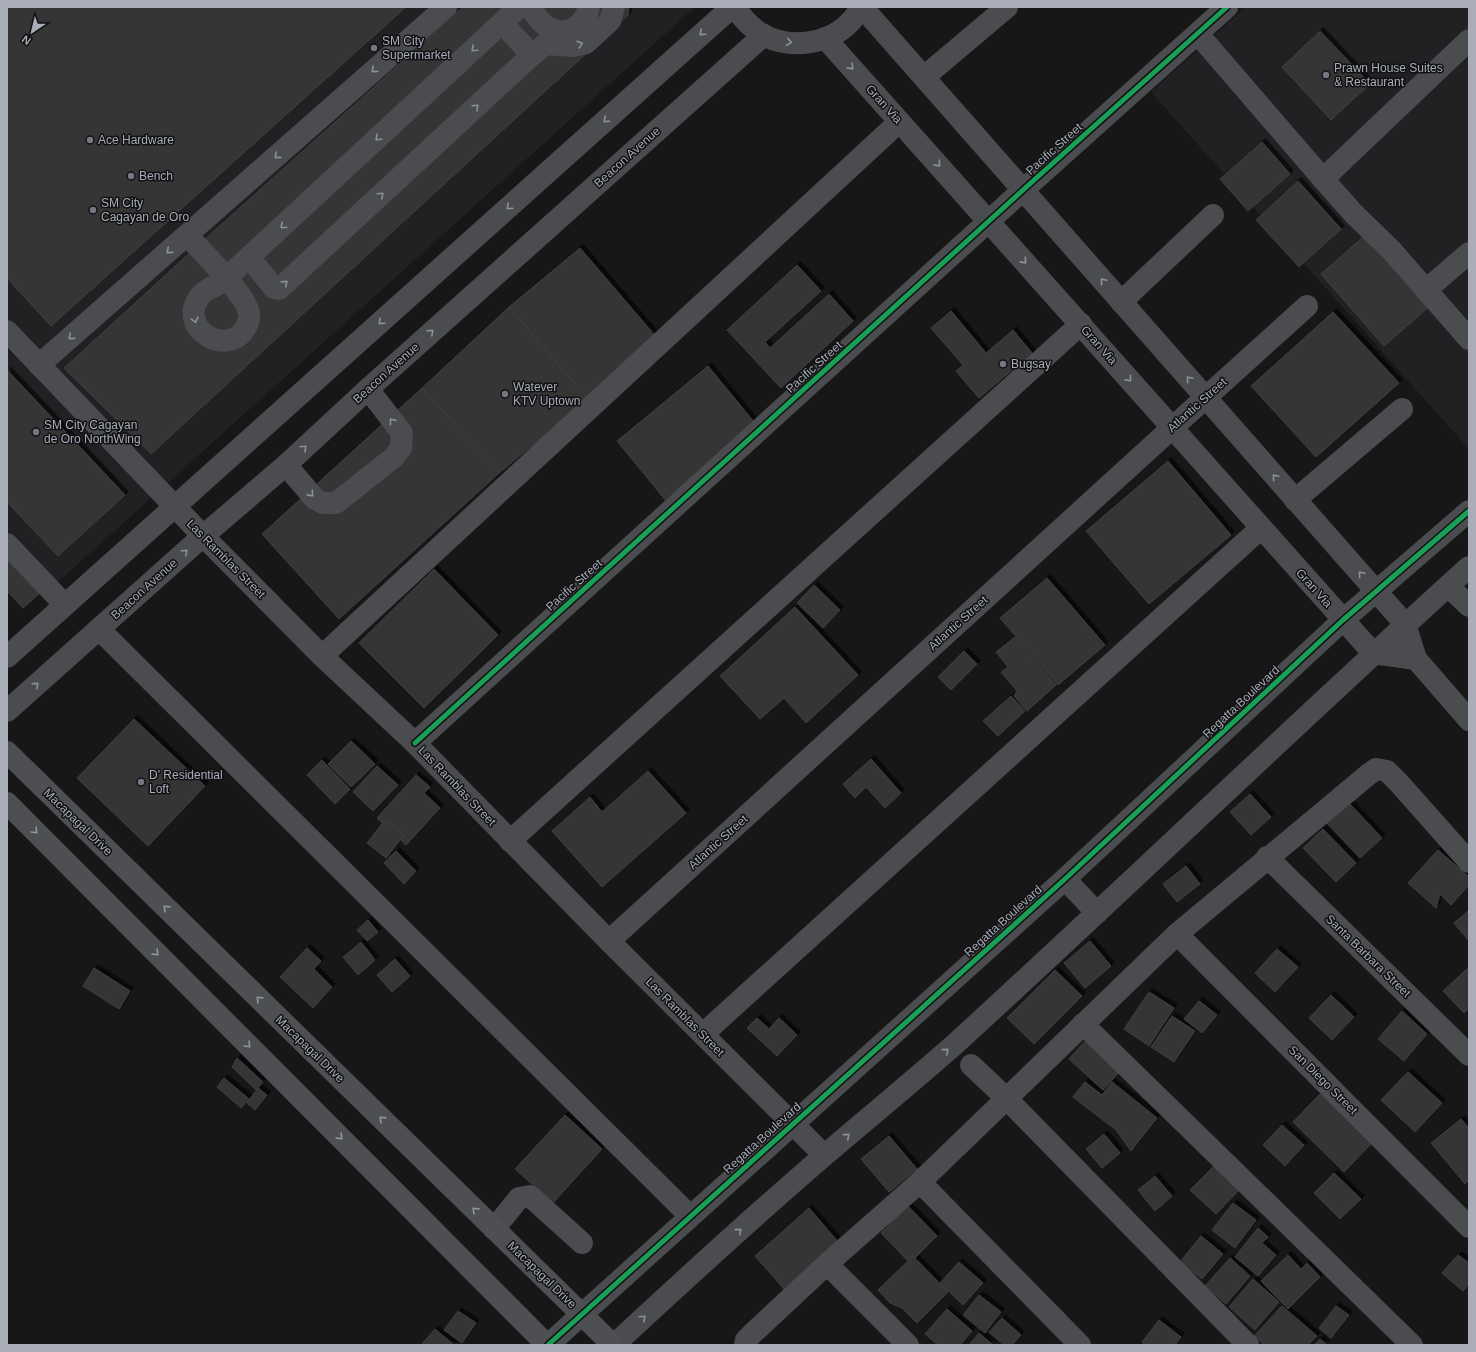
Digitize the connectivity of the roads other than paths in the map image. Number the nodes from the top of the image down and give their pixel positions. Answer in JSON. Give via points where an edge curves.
{"nodes":[{"id":1,"x":446,"y":7,"type":"edge"},
{"id":2,"x":519,"y":7,"type":"edge"},
{"id":3,"x":530,"y":7,"type":"edge"},
{"id":4,"x":589,"y":7,"type":"edge"},
{"id":5,"x":614,"y":7,"type":"edge"},
{"id":6,"x":732,"y":7,"type":"edge"},
{"id":7,"x":735,"y":7,"type":"edge"},
{"id":8,"x":862,"y":7,"type":"edge"},
{"id":9,"x":1008,"y":7,"type":"edge"},
{"id":10,"x":1228,"y":7,"type":"edge"},
{"id":11,"x":507,"y":15,"type":"edge"},
{"id":12,"x":1198,"y":34,"type":"junction"},
{"id":13,"x":764,"y":35,"type":"junction"},
{"id":14,"x":826,"y":38,"type":"junction"},
{"id":15,"x":1469,"y":40,"type":"edge"},
{"id":16,"x":532,"y":55,"type":"junction"},
{"id":17,"x":924,"y":77,"type":"junction"},
{"id":18,"x":900,"y":122,"type":"junction"},
{"id":19,"x":1323,"y":179,"type":"junction"},
{"id":20,"x":1023,"y":190,"type":"junction"},
{"id":21,"x":1213,"y":215,"type":"dead end"},
{"id":22,"x":989,"y":222,"type":"junction"},
{"id":23,"x":187,"y":235,"type":"junction"},
{"id":24,"x":1469,"y":253,"type":"edge"},
{"id":25,"x":249,"y":258,"type":"junction"},
{"id":26,"x":1426,"y":290,"type":"junction"},
{"id":27,"x":1121,"y":302,"type":"junction"},
{"id":28,"x":1307,"y":306,"type":"dead end"},
{"id":29,"x":1081,"y":324,"type":"junction"},
{"id":30,"x":7,"y":331,"type":"edge"},
{"id":31,"x":1469,"y":339,"type":"edge"},
{"id":32,"x":40,"y":365,"type":"junction"},
{"id":33,"x":368,"y":389,"type":"junction"},
{"id":34,"x":1206,"y":398,"type":"junction"},
{"id":35,"x":1402,"y":409,"type":"dead end"},
{"id":36,"x":1172,"y":428,"type":"junction"},
{"id":37,"x":286,"y":465,"type":"junction"},
{"id":38,"x":1295,"y":500,"type":"junction"},
{"id":39,"x":174,"y":507,"type":"junction"},
{"id":40,"x":1469,"y":511,"type":"edge"},
{"id":41,"x":1261,"y":528,"type":"junction"},
{"id":42,"x":203,"y":536,"type":"junction"},
{"id":43,"x":7,"y":544,"type":"edge"},
{"id":44,"x":1469,"y":567,"type":"edge"},
{"id":45,"x":1448,"y":586,"type":"junction"},
{"id":46,"x":1376,"y":591,"type":"junction"},
{"id":47,"x":65,"y":605,"type":"junction"},
{"id":48,"x":1469,"y":606,"type":"edge"},
{"id":49,"x":1344,"y":620,"type":"junction"},
{"id":50,"x":1405,"y":624,"type":"junction"},
{"id":51,"x":98,"y":629,"type":"junction"},
{"id":52,"x":1373,"y":653,"type":"junction"},
{"id":53,"x":322,"y":656,"type":"junction"},
{"id":54,"x":7,"y":657,"type":"edge"},
{"id":55,"x":1416,"y":659,"type":"junction"},
{"id":56,"x":7,"y":711,"type":"edge"},
{"id":57,"x":1469,"y":720,"type":"edge"},
{"id":58,"x":416,"y":743,"type":"junction"},
{"id":59,"x":7,"y":752,"type":"edge"},
{"id":60,"x":7,"y":804,"type":"edge"},
{"id":61,"x":510,"y":841,"type":"junction"},
{"id":62,"x":1267,"y":857,"type":"junction"},
{"id":63,"x":1469,"y":862,"type":"edge"},
{"id":64,"x":1065,"y":879,"type":"junction"},
{"id":65,"x":1097,"y":913,"type":"junction"},
{"id":66,"x":1177,"y":934,"type":"junction"},
{"id":67,"x":609,"y":941,"type":"junction"},
{"id":68,"x":1083,"y":1024,"type":"junction"},
{"id":69,"x":703,"y":1034,"type":"junction"},
{"id":70,"x":1469,"y":1055,"type":"edge"},
{"id":71,"x":971,"y":1065,"type":"dead end"},
{"id":72,"x":1006,"y":1098,"type":"junction"},
{"id":73,"x":793,"y":1124,"type":"junction"},
{"id":74,"x":824,"y":1155,"type":"junction"},
{"id":75,"x":920,"y":1182,"type":"junction"},
{"id":76,"x":690,"y":1216,"type":"junction"},
{"id":77,"x":1469,"y":1227,"type":"edge"},
{"id":78,"x":494,"y":1228,"type":"junction"},
{"id":79,"x":582,"y":1243,"type":"dead end"},
{"id":80,"x":827,"y":1264,"type":"junction"},
{"id":81,"x":582,"y":1314,"type":"junction"},
{"id":82,"x":548,"y":1345,"type":"edge"},
{"id":83,"x":614,"y":1345,"type":"edge"},
{"id":84,"x":745,"y":1345,"type":"edge"},
{"id":85,"x":908,"y":1345,"type":"edge"},
{"id":86,"x":1080,"y":1345,"type":"edge"},
{"id":87,"x":1248,"y":1345,"type":"edge"},
{"id":88,"x":1412,"y":1345,"type":"edge"}],
"edges":[{"from":1,"to":23,"type":"street","one_way":true},
{"from":2,"to":11,"type":"street"},
{"from":3,"to":4,"type":"street","via":[[546,26],[567,32],[583,21]]},
{"from":16,"to":5,"type":"street","one_way":true,"via":[[546,44],[573,46],[586,42],[610,21]]},
{"from":6,"to":39,"type":"street","one_way":true},
{"from":7,"to":13,"type":"street","via":[[752,27]]},
{"from":8,"to":14,"type":"street","via":[[852,20]]},
{"from":8,"to":17,"type":"street"},
{"from":9,"to":17,"type":"street"},
{"from":10,"to":12,"type":"street","name":"Pacific Street"},
{"from":11,"to":16,"type":"street"},
{"from":11,"to":25,"type":"street","one_way":true},
{"from":12,"to":19,"type":"street"},
{"from":12,"to":20,"type":"street","name":"Pacific Street"},
{"from":13,"to":14,"type":"street","one_way":true,"via":[[794,43]]},
{"from":33,"to":13,"type":"street","name":"Beacon Avenue","one_way":true},
{"from":14,"to":18,"type":"street","name":"Gran Via","one_way":true},
{"from":15,"to":19,"type":"street"},
{"from":25,"to":16,"type":"street","one_way":true,"via":[[274,288],[279,289]]},
{"from":17,"to":20,"type":"street"},
{"from":18,"to":22,"type":"street","name":"Gran Via","one_way":true},
{"from":18,"to":53,"type":"street"},
{"from":19,"to":26,"type":"street"},
{"from":20,"to":22,"type":"street","name":"Pacific Street"},
{"from":27,"to":20,"type":"street","one_way":true},
{"from":21,"to":27,"type":"street"},
{"from":22,"to":29,"type":"street","name":"Gran Via","one_way":true},
{"from":22,"to":58,"type":"street","name":"Pacific Street"},
{"from":25,"to":23,"type":"street","one_way":true,"via":[[235,270],[230,275],[225,279],[220,284],[202,294],[196,302],[193,313],[195,323],[202,333],[213,339],[233,340],[242,335],[250,313],[239,292],[230,282],[224,276],[214,264]]},
{"from":23,"to":32,"type":"street","one_way":true},
{"from":24,"to":26,"type":"street"},
{"from":26,"to":31,"type":"street"},
{"from":34,"to":27,"type":"street","one_way":true},
{"from":28,"to":34,"type":"street","name":"Atlantic Street"},
{"from":29,"to":36,"type":"street","name":"Gran Via","one_way":true},
{"from":29,"to":61,"type":"street"},
{"from":30,"to":32,"type":"street","name":"Las Ramblas Street"},
{"from":32,"to":39,"type":"street","name":"Las Ramblas Street"},
{"from":37,"to":33,"type":"street","name":"Beacon Avenue","one_way":true},
{"from":37,"to":33,"type":"street","one_way":true,"via":[[315,499],[323,503],[336,503],[394,457],[401,448],[402,433]]},
{"from":34,"to":36,"type":"street","name":"Atlantic Street"},
{"from":38,"to":34,"type":"street","one_way":true},
{"from":35,"to":38,"type":"street"},
{"from":36,"to":41,"type":"street","name":"Gran Via"},
{"from":36,"to":67,"type":"street","name":"Atlantic Street"},
{"from":37,"to":42,"type":"street","name":"Beacon Avenue"},
{"from":46,"to":38,"type":"street","one_way":true},
{"from":39,"to":42,"type":"street","name":"Las Ramblas Street"},
{"from":39,"to":47,"type":"street"},
{"from":40,"to":46,"type":"street","name":"Regatta Boulevard"},
{"from":41,"to":49,"type":"street","name":"Gran Via"},
{"from":41,"to":69,"type":"street"},
{"from":51,"to":42,"type":"street","name":"Beacon Avenue","one_way":true},
{"from":42,"to":53,"type":"street","name":"Las Ramblas Street"},
{"from":43,"to":47,"type":"street"},
{"from":44,"to":45,"type":"street"},
{"from":45,"to":48,"type":"street"},
{"from":45,"to":50,"type":"street"},
{"from":46,"to":49,"type":"street","name":"Regatta Boulevard"},
{"from":46,"to":50,"type":"street"},
{"from":47,"to":54,"type":"street"},
{"from":49,"to":52,"type":"street","name":"Gran Via"},
{"from":49,"to":64,"type":"street","name":"Regatta Boulevard"},
{"from":50,"to":52,"type":"street"},
{"from":50,"to":55,"type":"street"},
{"from":56,"to":51,"type":"street","name":"Beacon Avenue","one_way":true},
{"from":51,"to":76,"type":"street"},
{"from":52,"to":55,"type":"street"},
{"from":52,"to":65,"type":"street"},
{"from":53,"to":58,"type":"street","name":"Las Ramblas Street"},
{"from":55,"to":57,"type":"street"},
{"from":58,"to":61,"type":"street","name":"Las Ramblas Street"},
{"from":78,"to":59,"type":"main road","name":"Macapagal Drive","one_way":true},
{"from":60,"to":82,"type":"main road","one_way":true},
{"from":61,"to":67,"type":"street","name":"Las Ramblas Street"},
{"from":62,"to":63,"type":"street","via":[[1376,768],[1387,771],[1398,782]]},
{"from":62,"to":66,"type":"street"},
{"from":62,"to":70,"type":"street","name":"Santa Barbara Street"},
{"from":64,"to":65,"type":"street"},
{"from":64,"to":73,"type":"street","name":"Regatta Boulevard"},
{"from":74,"to":65,"type":"street","one_way":true,"via":[[947,1051]]},
{"from":66,"to":68,"type":"street"},
{"from":66,"to":77,"type":"street","name":"San Diego Street"},
{"from":67,"to":69,"type":"street","name":"Las Ramblas Street"},
{"from":68,"to":72,"type":"street"},
{"from":68,"to":88,"type":"street"},
{"from":69,"to":73,"type":"street","name":"Las Ramblas Street"},
{"from":71,"to":72,"type":"street"},
{"from":72,"to":75,"type":"street"},
{"from":72,"to":87,"type":"street"},
{"from":73,"to":74,"type":"street","name":"Las Ramblas Street"},
{"from":73,"to":76,"type":"street","name":"Regatta Boulevard"},
{"from":83,"to":74,"type":"street","one_way":true},
{"from":75,"to":80,"type":"street"},
{"from":75,"to":86,"type":"street"},
{"from":76,"to":81,"type":"street","name":"Regatta Boulevard"},
{"from":78,"to":79,"type":"street","via":[[519,1198],[530,1196]]},
{"from":78,"to":81,"type":"main road","name":"Macapagal Drive"},
{"from":80,"to":84,"type":"street","via":[[753,1333]]},
{"from":80,"to":85,"type":"street"},
{"from":81,"to":82,"type":"street","name":"Regatta Boulevard"},
{"from":81,"to":83,"type":"main road","name":"Macapagal Drive"}]}
